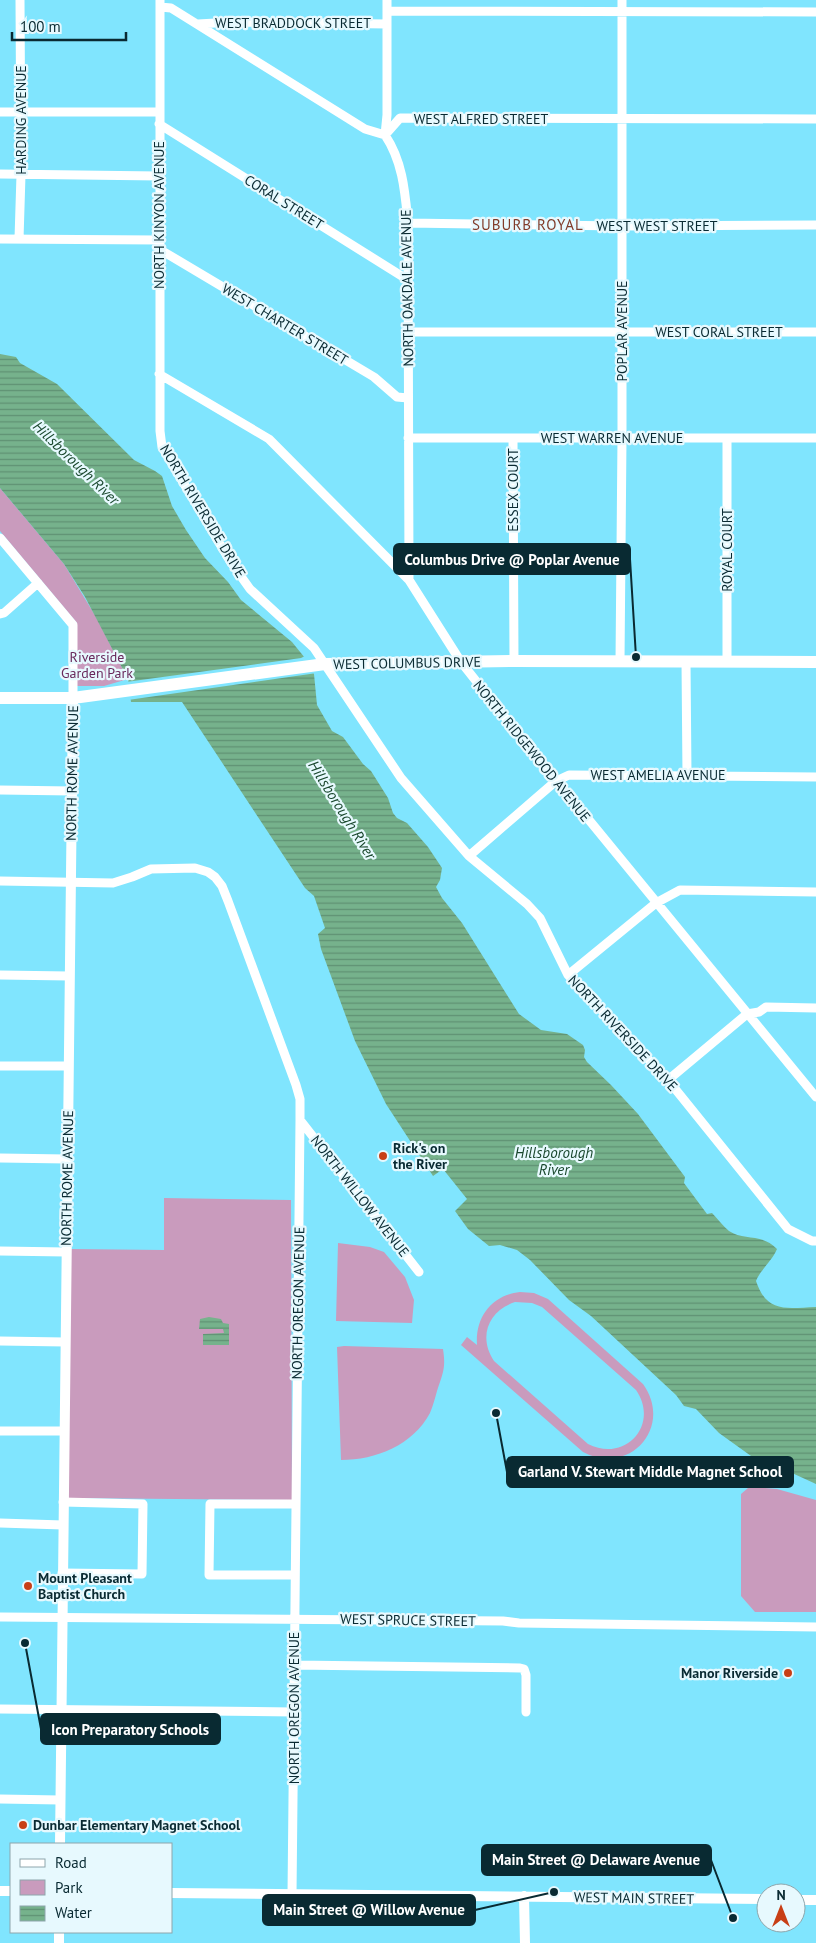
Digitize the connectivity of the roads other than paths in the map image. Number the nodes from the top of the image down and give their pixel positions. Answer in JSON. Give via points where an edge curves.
{"nodes":[{"id":1,"x":20,"y":0,"type":"edge"},
{"id":2,"x":387,"y":0,"type":"edge"},
{"id":3,"x":622,"y":0,"type":"edge"},
{"id":4,"x":160,"y":4,"type":"edge"},
{"id":5,"x":387,"y":11,"type":"junction"},
{"id":6,"x":622,"y":12,"type":"junction"},
{"id":7,"x":816,"y":12,"type":"edge"},
{"id":8,"x":198,"y":24,"type":"junction"},
{"id":9,"x":387,"y":24,"type":"junction"},
{"id":10,"x":0,"y":112,"type":"edge"},
{"id":11,"x":20,"y":112,"type":"junction"},
{"id":12,"x":159,"y":112,"type":"junction"},
{"id":13,"x":622,"y":119,"type":"junction"},
{"id":14,"x":816,"y":119,"type":"edge"},
{"id":15,"x":159,"y":124,"type":"junction"},
{"id":16,"x":385,"y":135,"type":"junction"},
{"id":17,"x":0,"y":174,"type":"edge"},
{"id":18,"x":21,"y":175,"type":"junction"},
{"id":19,"x":159,"y":176,"type":"junction"},
{"id":20,"x":408,"y":223,"type":"junction"},
{"id":21,"x":816,"y":225,"type":"edge"},
{"id":22,"x":622,"y":226,"type":"junction"},
{"id":23,"x":0,"y":239,"type":"edge"},
{"id":24,"x":18,"y":239,"type":"junction"},
{"id":25,"x":159,"y":240,"type":"junction"},
{"id":26,"x":159,"y":250,"type":"junction"},
{"id":27,"x":408,"y":280,"type":"junction"},
{"id":28,"x":408,"y":332,"type":"junction"},
{"id":29,"x":622,"y":332,"type":"junction"},
{"id":30,"x":816,"y":332,"type":"edge"},
{"id":31,"x":159,"y":374,"type":"junction"},
{"id":32,"x":408,"y":398,"type":"junction"},
{"id":33,"x":160,"y":430,"type":"joint"},
{"id":34,"x":408,"y":438,"type":"junction"},
{"id":35,"x":513,"y":438,"type":"junction"},
{"id":36,"x":622,"y":438,"type":"junction"},
{"id":37,"x":727,"y":438,"type":"junction"},
{"id":38,"x":816,"y":438,"type":"edge"},
{"id":39,"x":0,"y":538,"type":"edge"},
{"id":40,"x":410,"y":580,"type":"junction"},
{"id":41,"x":38,"y":583,"type":"junction"},
{"id":42,"x":0,"y":614,"type":"edge"},
{"id":43,"x":514,"y":661,"type":"junction"},
{"id":44,"x":461,"y":662,"type":"junction"},
{"id":45,"x":620,"y":662,"type":"junction"},
{"id":46,"x":686,"y":662,"type":"junction"},
{"id":47,"x":727,"y":662,"type":"junction"},
{"id":48,"x":816,"y":662,"type":"edge"},
{"id":49,"x":319,"y":665,"type":"junction"},
{"id":50,"x":0,"y":698,"type":"edge"},
{"id":51,"x":73,"y":698,"type":"junction"},
{"id":52,"x":687,"y":775,"type":"junction"},
{"id":53,"x":816,"y":777,"type":"edge"},
{"id":54,"x":556,"y":781,"type":"junction"},
{"id":55,"x":0,"y":790,"type":"edge"},
{"id":56,"x":72,"y":791,"type":"junction"},
{"id":57,"x":469,"y":856,"type":"junction"},
{"id":58,"x":0,"y":881,"type":"edge"},
{"id":59,"x":70,"y":882,"type":"junction"},
{"id":60,"x":816,"y":892,"type":"edge"},
{"id":61,"x":656,"y":903,"type":"junction"},
{"id":62,"x":0,"y":975,"type":"edge"},
{"id":63,"x":568,"y":975,"type":"junction"},
{"id":64,"x":69,"y":976,"type":"junction"},
{"id":65,"x":816,"y":1008,"type":"edge"},
{"id":66,"x":748,"y":1014,"type":"junction"},
{"id":67,"x":0,"y":1066,"type":"edge"},
{"id":68,"x":68,"y":1066,"type":"junction"},
{"id":69,"x":668,"y":1080,"type":"junction"},
{"id":70,"x":816,"y":1097,"type":"edge"},
{"id":71,"x":300,"y":1120,"type":"junction"},
{"id":72,"x":0,"y":1158,"type":"edge"},
{"id":73,"x":67,"y":1159,"type":"junction"},
{"id":74,"x":816,"y":1241,"type":"edge"},
{"id":75,"x":0,"y":1251,"type":"edge"},
{"id":76,"x":66,"y":1252,"type":"junction"},
{"id":77,"x":420,"y":1272,"type":"dead end"},
{"id":78,"x":0,"y":1342,"type":"edge"},
{"id":79,"x":65,"y":1342,"type":"junction"},
{"id":80,"x":0,"y":1431,"type":"edge"},
{"id":81,"x":64,"y":1431,"type":"junction"},
{"id":82,"x":63,"y":1502,"type":"junction"},
{"id":83,"x":295,"y":1504,"type":"junction"},
{"id":84,"x":0,"y":1523,"type":"edge"},
{"id":85,"x":63,"y":1524,"type":"junction"},
{"id":86,"x":62,"y":1573,"type":"junction"},
{"id":87,"x":295,"y":1575,"type":"junction"},
{"id":88,"x":0,"y":1617,"type":"edge"},
{"id":89,"x":62,"y":1618,"type":"junction"},
{"id":90,"x":295,"y":1619,"type":"junction"},
{"id":91,"x":816,"y":1627,"type":"edge"},
{"id":92,"x":294,"y":1665,"type":"junction"},
{"id":93,"x":0,"y":1709,"type":"edge"},
{"id":94,"x":61,"y":1710,"type":"junction"},
{"id":95,"x":294,"y":1712,"type":"junction"},
{"id":96,"x":526,"y":1712,"type":"dead end"},
{"id":97,"x":0,"y":1799,"type":"edge"},
{"id":98,"x":60,"y":1800,"type":"junction"},
{"id":99,"x":60,"y":1843,"type":"edge"},
{"id":100,"x":172,"y":1893,"type":"edge"},
{"id":101,"x":292,"y":1894,"type":"junction"},
{"id":102,"x":524,"y":1896,"type":"junction"},
{"id":103,"x":756,"y":1899,"type":"edge"},
{"id":104,"x":525,"y":1943,"type":"edge"}],
"edges":[{"from":1,"to":11,"type":"street","name":"HARDING AVENUE"},
{"from":2,"to":5,"type":"street"},
{"from":3,"to":6,"type":"street","name":"POPLAR AVENUE"},
{"from":4,"to":8,"type":"street"},
{"from":4,"to":12,"type":"street","name":"NORTH KINYON AVENUE"},
{"from":5,"to":6,"type":"street","name":"WEST BRADDOCK STREET"},
{"from":5,"to":9,"type":"street"},
{"from":6,"to":7,"type":"street","name":"WEST BRADDOCK STREET"},
{"from":6,"to":13,"type":"street","name":"POPLAR AVENUE"},
{"from":8,"to":9,"type":"street","name":"WEST BRADDOCK STREET"},
{"from":8,"to":16,"type":"street","via":[[365,129]]},
{"from":9,"to":16,"type":"street"},
{"from":10,"to":11,"type":"street"},
{"from":11,"to":12,"type":"street"},
{"from":11,"to":18,"type":"street","name":"HARDING AVENUE"},
{"from":12,"to":15,"type":"street","name":"NORTH KINYON AVENUE"},
{"from":13,"to":14,"type":"street","name":"WEST ALFRED STREET"},
{"from":13,"to":16,"type":"street","name":"WEST ALFRED STREET","via":[[400,118]]},
{"from":13,"to":22,"type":"street","name":"POPLAR AVENUE"},
{"from":15,"to":19,"type":"street","name":"NORTH KINYON AVENUE"},
{"from":15,"to":27,"type":"street","name":"CORAL STREET"},
{"from":16,"to":20,"type":"street","name":"NORTH OAKDALE AVENUE","via":[[402,172]]},
{"from":17,"to":18,"type":"street"},
{"from":18,"to":19,"type":"street"},
{"from":18,"to":24,"type":"street","name":"HARDING AVENUE"},
{"from":19,"to":25,"type":"street","name":"NORTH KINYON AVENUE"},
{"from":20,"to":22,"type":"street","name":"WEST WEST STREET"},
{"from":20,"to":27,"type":"street","name":"NORTH OAKDALE AVENUE"},
{"from":21,"to":22,"type":"street","name":"WEST WEST STREET"},
{"from":22,"to":29,"type":"street","name":"POPLAR AVENUE"},
{"from":23,"to":24,"type":"street"},
{"from":24,"to":25,"type":"street"},
{"from":25,"to":26,"type":"street","name":"NORTH KINYON AVENUE"},
{"from":26,"to":31,"type":"street","name":"NORTH KINYON AVENUE"},
{"from":26,"to":32,"type":"street","name":"WEST CHARTER STREET","via":[[374,377],[397,398]]},
{"from":27,"to":28,"type":"street","name":"NORTH OAKDALE AVENUE"},
{"from":28,"to":29,"type":"street"},
{"from":28,"to":32,"type":"street","name":"NORTH OAKDALE AVENUE"},
{"from":29,"to":30,"type":"street","name":"WEST CORAL STREET"},
{"from":29,"to":36,"type":"street","name":"POPLAR AVENUE"},
{"from":31,"to":33,"type":"street","name":"NORTH KINYON AVENUE"},
{"from":31,"to":40,"type":"street","name":"NORTH RIDGEWOOD AVENUE","via":[[269,439]]},
{"from":32,"to":34,"type":"street","name":"NORTH OAKDALE AVENUE"},
{"from":33,"to":49,"type":"street","name":"NORTH RIVERSIDE DRIVE","via":[[162,447],[230,561],[250,589],[314,648]]},
{"from":34,"to":35,"type":"street","name":"WEST WARREN AVENUE"},
{"from":34,"to":40,"type":"street","name":"NORTH OAKDALE AVENUE"},
{"from":35,"to":36,"type":"street","name":"WEST WARREN AVENUE"},
{"from":35,"to":43,"type":"street","name":"ESSEX COURT"},
{"from":36,"to":37,"type":"street","name":"WEST WARREN AVENUE"},
{"from":36,"to":45,"type":"street","name":"POPLAR AVENUE"},
{"from":37,"to":38,"type":"street","name":"WEST WARREN AVENUE"},
{"from":37,"to":47,"type":"street","name":"ROYAL COURT"},
{"from":39,"to":41,"type":"street","name":"NORTH ROME AVENUE"},
{"from":40,"to":44,"type":"street","name":"NORTH RIDGEWOOD AVENUE"},
{"from":41,"to":42,"type":"street"},
{"from":41,"to":51,"type":"street","name":"NORTH ROME AVENUE","via":[[73,625]]},
{"from":43,"to":44,"type":"main road","name":"WEST COLUMBUS DRIVE"},
{"from":43,"to":45,"type":"main road","name":"WEST COLUMBUS DRIVE"},
{"from":44,"to":49,"type":"main road","name":"WEST COLUMBUS DRIVE"},
{"from":44,"to":54,"type":"street","name":"NORTH RIDGEWOOD AVENUE"},
{"from":45,"to":46,"type":"main road","name":"WEST COLUMBUS DRIVE"},
{"from":46,"to":47,"type":"main road","name":"WEST COLUMBUS DRIVE"},
{"from":46,"to":52,"type":"street"},
{"from":47,"to":48,"type":"main road","name":"WEST COLUMBUS DRIVE"},
{"from":49,"to":51,"type":"main road","name":"WEST COLUMBUS DRIVE"},
{"from":49,"to":57,"type":"street","name":"NORTH RIVERSIDE DRIVE","via":[[401,778]]},
{"from":50,"to":51,"type":"main road","name":"WEST COLUMBUS DRIVE"},
{"from":51,"to":56,"type":"street","name":"NORTH ROME AVENUE"},
{"from":52,"to":53,"type":"street","name":"WEST AMELIA AVENUE"},
{"from":52,"to":54,"type":"street","name":"WEST AMELIA AVENUE","via":[[569,775]]},
{"from":54,"to":57,"type":"street","name":"WEST AMELIA AVENUE"},
{"from":54,"to":61,"type":"street","name":"NORTH RIDGEWOOD AVENUE"},
{"from":55,"to":56,"type":"street"},
{"from":56,"to":59,"type":"street","name":"NORTH ROME AVENUE"},
{"from":57,"to":63,"type":"street","name":"NORTH RIVERSIDE DRIVE","via":[[540,918]]},
{"from":58,"to":59,"type":"street","name":"NORTH OREGON AVENUE"},
{"from":59,"to":64,"type":"street","name":"NORTH ROME AVENUE"},
{"from":59,"to":71,"type":"street","name":"NORTH OREGON AVENUE","via":[[113,883],[158,868],[195,868],[215,878],[228,901],[296,1085]]},
{"from":60,"to":61,"type":"street","via":[[680,890]]},
{"from":61,"to":63,"type":"street"},
{"from":61,"to":66,"type":"street","name":"NORTH RIDGEWOOD AVENUE"},
{"from":62,"to":64,"type":"street"},
{"from":63,"to":69,"type":"street","name":"NORTH RIVERSIDE DRIVE"},
{"from":64,"to":68,"type":"street","name":"NORTH ROME AVENUE"},
{"from":65,"to":66,"type":"street","via":[[766,1007]]},
{"from":66,"to":69,"type":"street"},
{"from":66,"to":70,"type":"street","name":"NORTH RIDGEWOOD AVENUE"},
{"from":67,"to":68,"type":"street"},
{"from":68,"to":73,"type":"street","name":"NORTH ROME AVENUE"},
{"from":69,"to":74,"type":"street","name":"NORTH RIVERSIDE DRIVE","via":[[788,1229]]},
{"from":71,"to":77,"type":"street","name":"NORTH WILLOW AVENUE"},
{"from":71,"to":83,"type":"street","name":"NORTH OREGON AVENUE"},
{"from":72,"to":73,"type":"street"},
{"from":73,"to":76,"type":"street","name":"NORTH ROME AVENUE"},
{"from":75,"to":76,"type":"street"},
{"from":76,"to":79,"type":"street","name":"NORTH ROME AVENUE"},
{"from":78,"to":79,"type":"street"},
{"from":79,"to":81,"type":"street","name":"NORTH ROME AVENUE"},
{"from":80,"to":81,"type":"street"},
{"from":81,"to":82,"type":"street","name":"NORTH ROME AVENUE"},
{"from":82,"to":85,"type":"street","name":"NORTH ROME AVENUE"},
{"from":82,"to":86,"type":"street","via":[[143,1504],[142,1574]]},
{"from":83,"to":87,"type":"street","name":"NORTH OREGON AVENUE"},
{"from":83,"to":87,"type":"street","via":[[210,1504],[210,1575]]},
{"from":84,"to":85,"type":"street"},
{"from":85,"to":86,"type":"street","name":"NORTH ROME AVENUE"},
{"from":86,"to":89,"type":"street","name":"NORTH ROME AVENUE"},
{"from":87,"to":90,"type":"street","name":"NORTH OREGON AVENUE"},
{"from":88,"to":89,"type":"street","name":"WEST SPRUCE STREET"},
{"from":89,"to":90,"type":"street","name":"WEST SPRUCE STREET"},
{"from":89,"to":94,"type":"street","name":"NORTH ROME AVENUE"},
{"from":90,"to":91,"type":"street","name":"WEST SPRUCE STREET"},
{"from":90,"to":92,"type":"street","name":"NORTH OREGON AVENUE"},
{"from":92,"to":95,"type":"street","name":"NORTH OREGON AVENUE"},
{"from":92,"to":96,"type":"street","via":[[520,1668],[526,1675]]},
{"from":93,"to":94,"type":"street"},
{"from":94,"to":95,"type":"street"},
{"from":94,"to":98,"type":"street","name":"NORTH ROME AVENUE"},
{"from":95,"to":101,"type":"street","name":"NORTH OREGON AVENUE"},
{"from":97,"to":98,"type":"street"},
{"from":98,"to":99,"type":"street","name":"NORTH ROME AVENUE"},
{"from":100,"to":101,"type":"street","name":"WEST MAIN STREET"},
{"from":101,"to":102,"type":"street","name":"WEST MAIN STREET"},
{"from":102,"to":103,"type":"street","name":"WEST MAIN STREET"},
{"from":102,"to":104,"type":"street"}]}
